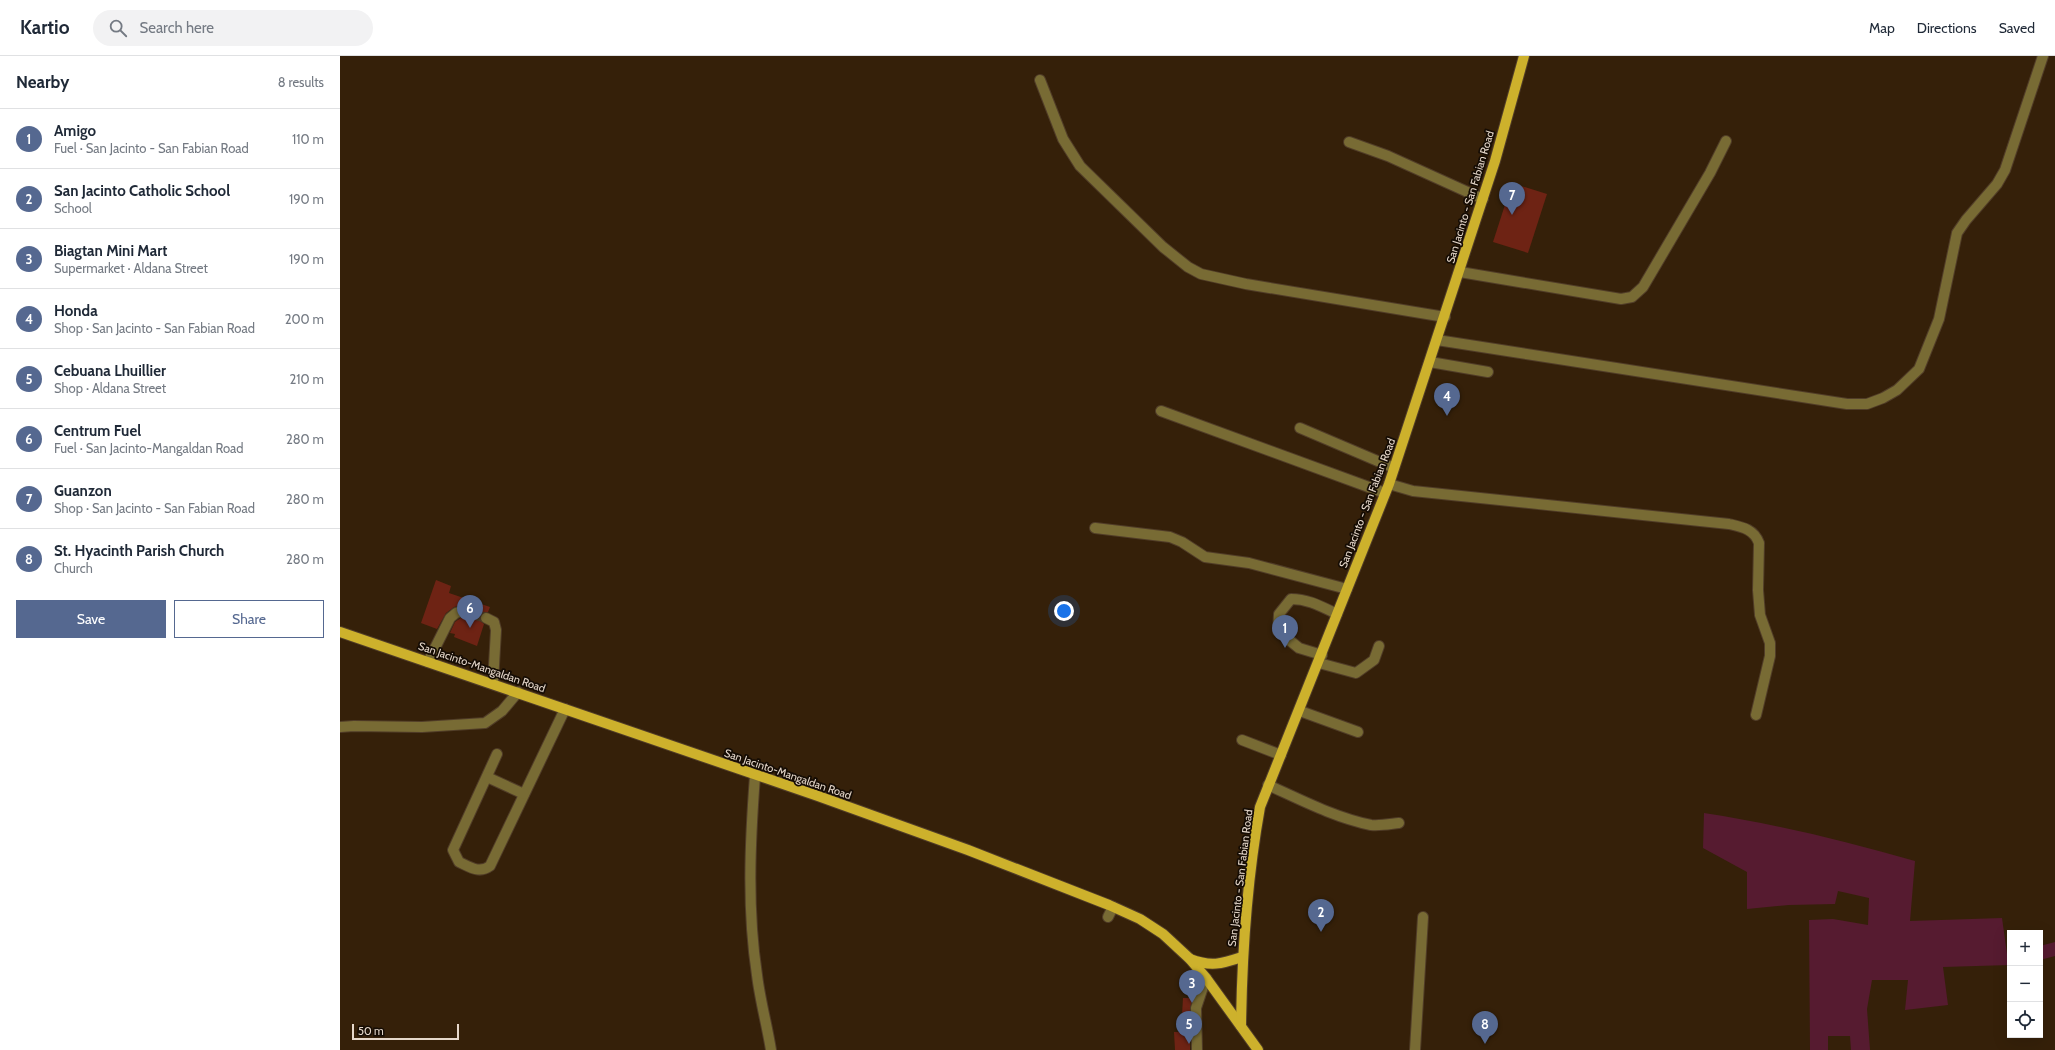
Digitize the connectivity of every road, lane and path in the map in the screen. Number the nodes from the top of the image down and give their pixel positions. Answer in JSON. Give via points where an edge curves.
{"nodes":[{"id":1,"x":1524,"y":56,"type":"edge"},
{"id":2,"x":2043,"y":56,"type":"edge"},
{"id":3,"x":1040,"y":80,"type":"dead end"},
{"id":4,"x":1726,"y":141,"type":"dead end"},
{"id":5,"x":1349,"y":142,"type":"dead end"},
{"id":6,"x":1483,"y":199,"type":"junction"},
{"id":7,"x":1460,"y":272,"type":"junction"},
{"id":8,"x":1445,"y":317,"type":"junction"},
{"id":9,"x":1437,"y":340,"type":"junction"},
{"id":10,"x":1430,"y":362,"type":"junction"},
{"id":11,"x":1488,"y":372,"type":"dead end"},
{"id":12,"x":1162,"y":411,"type":"dead end"},
{"id":13,"x":1300,"y":428,"type":"dead end"},
{"id":14,"x":1394,"y":468,"type":"junction"},
{"id":15,"x":1387,"y":489,"type":"junction"},
{"id":16,"x":1095,"y":528,"type":"dead end"},
{"id":17,"x":1347,"y":589,"type":"junction"},
{"id":18,"x":462,"y":611,"type":"dead end"},
{"id":19,"x":1337,"y":614,"type":"junction"},
{"id":20,"x":486,"y":618,"type":"tunnel mouth"},
{"id":21,"x":340,"y":632,"type":"edge"},
{"id":22,"x":1379,"y":646,"type":"dead end"},
{"id":23,"x":1320,"y":659,"type":"junction"},
{"id":24,"x":428,"y":662,"type":"junction"},
{"id":25,"x":493,"y":683,"type":"junction"},
{"id":26,"x":518,"y":692,"type":"junction"},
{"id":27,"x":1301,"y":707,"type":"junction"},
{"id":28,"x":565,"y":709,"type":"junction"},
{"id":29,"x":1756,"y":715,"type":"dead end"},
{"id":30,"x":340,"y":727,"type":"edge"},
{"id":31,"x":1358,"y":732,"type":"dead end"},
{"id":32,"x":1242,"y":740,"type":"dead end"},
{"id":33,"x":497,"y":754,"type":"dead end"},
{"id":34,"x":1281,"y":755,"type":"junction"},
{"id":35,"x":756,"y":776,"type":"junction"},
{"id":36,"x":487,"y":777,"type":"junction"},
{"id":37,"x":1268,"y":785,"type":"junction"},
{"id":38,"x":524,"y":794,"type":"junction"},
{"id":39,"x":1399,"y":823,"type":"dead end"},
{"id":40,"x":1113,"y":906,"type":"junction"},
{"id":41,"x":1108,"y":916,"type":"dead end"},
{"id":42,"x":1422,"y":917,"type":"dead end"},
{"id":43,"x":1242,"y":957,"type":"junction"},
{"id":44,"x":1190,"y":959,"type":"junction"},
{"id":45,"x":1206,"y":978,"type":"junction"},
{"id":46,"x":1241,"y":1026,"type":"junction"},
{"id":47,"x":771,"y":1050,"type":"edge"},
{"id":48,"x":1197,"y":1050,"type":"edge"},
{"id":49,"x":1258,"y":1050,"type":"edge"},
{"id":50,"x":1415,"y":1050,"type":"edge"}],
"edges":[{"from":1,"to":6,"type":"main road","name":"San Jacinto - San Fabian Road"},
{"from":2,"to":9,"type":"street","via":[[2004,170],[1997,184],[1957,233],[1939,319],[1919,369],[1897,390],[1883,398],[1867,404],[1847,404]]},
{"from":3,"to":8,"type":"street","via":[[1063,139],[1080,166],[1158,242],[1188,267],[1201,274],[1246,284]]},
{"from":4,"to":7,"type":"street","via":[[1710,174],[1643,287],[1632,297],[1621,300]]},
{"from":5,"to":6,"type":"street","via":[[1382,153]]},
{"from":6,"to":7,"type":"main road","name":"San Jacinto - San Fabian Road"},
{"from":7,"to":8,"type":"main road","name":"San Jacinto - San Fabian Road"},
{"from":8,"to":9,"type":"main road","name":"San Jacinto - San Fabian Road"},
{"from":9,"to":10,"type":"main road","name":"San Jacinto - San Fabian Road"},
{"from":10,"to":11,"type":"street"},
{"from":10,"to":14,"type":"main road","name":"San Jacinto - San Fabian Road"},
{"from":12,"to":15,"type":"street"},
{"from":13,"to":14,"type":"street"},
{"from":14,"to":15,"type":"main road","name":"San Jacinto - San Fabian Road"},
{"from":15,"to":17,"type":"main road","name":"San Jacinto - San Fabian Road"},
{"from":15,"to":29,"type":"street","via":[[1729,524],[1752,531],[1759,543],[1760,615],[1770,643],[1770,656]]},
{"from":16,"to":17,"type":"street","via":[[1170,537],[1205,557],[1249,563]]},
{"from":17,"to":19,"type":"main road","name":"San Jacinto - San Fabian Road"},
{"from":18,"to":24,"type":"street","via":[[456,612],[450,618]]},
{"from":19,"to":23,"type":"main road","name":"San Jacinto - San Fabian Road"},
{"from":19,"to":23,"type":"street","via":[[1302,599],[1291,599],[1279,614],[1278,631],[1299,648]]},
{"from":20,"to":25,"type":"street","via":[[494,622],[496,630]]},
{"from":21,"to":24,"type":"main road","name":"San Jacinto-Mangaldan Road"},
{"from":22,"to":23,"type":"street","via":[[1374,660],[1356,673]]},
{"from":23,"to":27,"type":"main road","name":"San Jacinto - San Fabian Road"},
{"from":24,"to":25,"type":"main road","name":"San Jacinto-Mangaldan Road"},
{"from":25,"to":26,"type":"main road","name":"San Jacinto-Mangaldan Road"},
{"from":26,"to":28,"type":"main road","name":"San Jacinto-Mangaldan Road"},
{"from":26,"to":30,"type":"street","via":[[502,711],[485,723],[422,727]]},
{"from":27,"to":31,"type":"street"},
{"from":27,"to":34,"type":"main road","name":"San Jacinto - San Fabian Road"},
{"from":28,"to":35,"type":"main road","name":"San Jacinto-Mangaldan Road"},
{"from":28,"to":38,"type":"street"},
{"from":32,"to":34,"type":"street"},
{"from":33,"to":36,"type":"street"},
{"from":34,"to":37,"type":"main road","name":"San Jacinto - San Fabian Road"},
{"from":35,"to":40,"type":"main road","name":"San Jacinto-Mangaldan Road","via":[[975,853]]},
{"from":35,"to":47,"type":"street","via":[[751,838],[750,907],[757,975]]},
{"from":36,"to":38,"type":"street"},
{"from":36,"to":38,"type":"street","via":[[453,850],[459,862],[478,871],[484,871],[490,866]]},
{"from":37,"to":39,"type":"street","via":[[1362,822],[1373,825]]},
{"from":37,"to":43,"type":"main road","name":"San Jacinto - San Fabian Road","via":[[1260,807],[1256,832]]},
{"from":40,"to":41,"type":"street"},
{"from":40,"to":44,"type":"main road","name":"San Jacinto-Mangaldan Road","via":[[1163,934]]},
{"from":42,"to":50,"type":"street"},
{"from":43,"to":44,"type":"main road","name":"San Jacinto - San Fabian Road","via":[[1221,964],[1205,964]]},
{"from":43,"to":46,"type":"main road","name":"San Jacinto - San Fabian Road"},
{"from":44,"to":45,"type":"main road","name":"San Jacinto-Mangaldan Road"},
{"from":45,"to":46,"type":"main road","name":"San Jacinto-Mangaldan Road"},
{"from":45,"to":48,"type":"street","via":[[1196,1008]]},
{"from":46,"to":49,"type":"main road","name":"San Jacinto-Mangaldan Road"}]}
